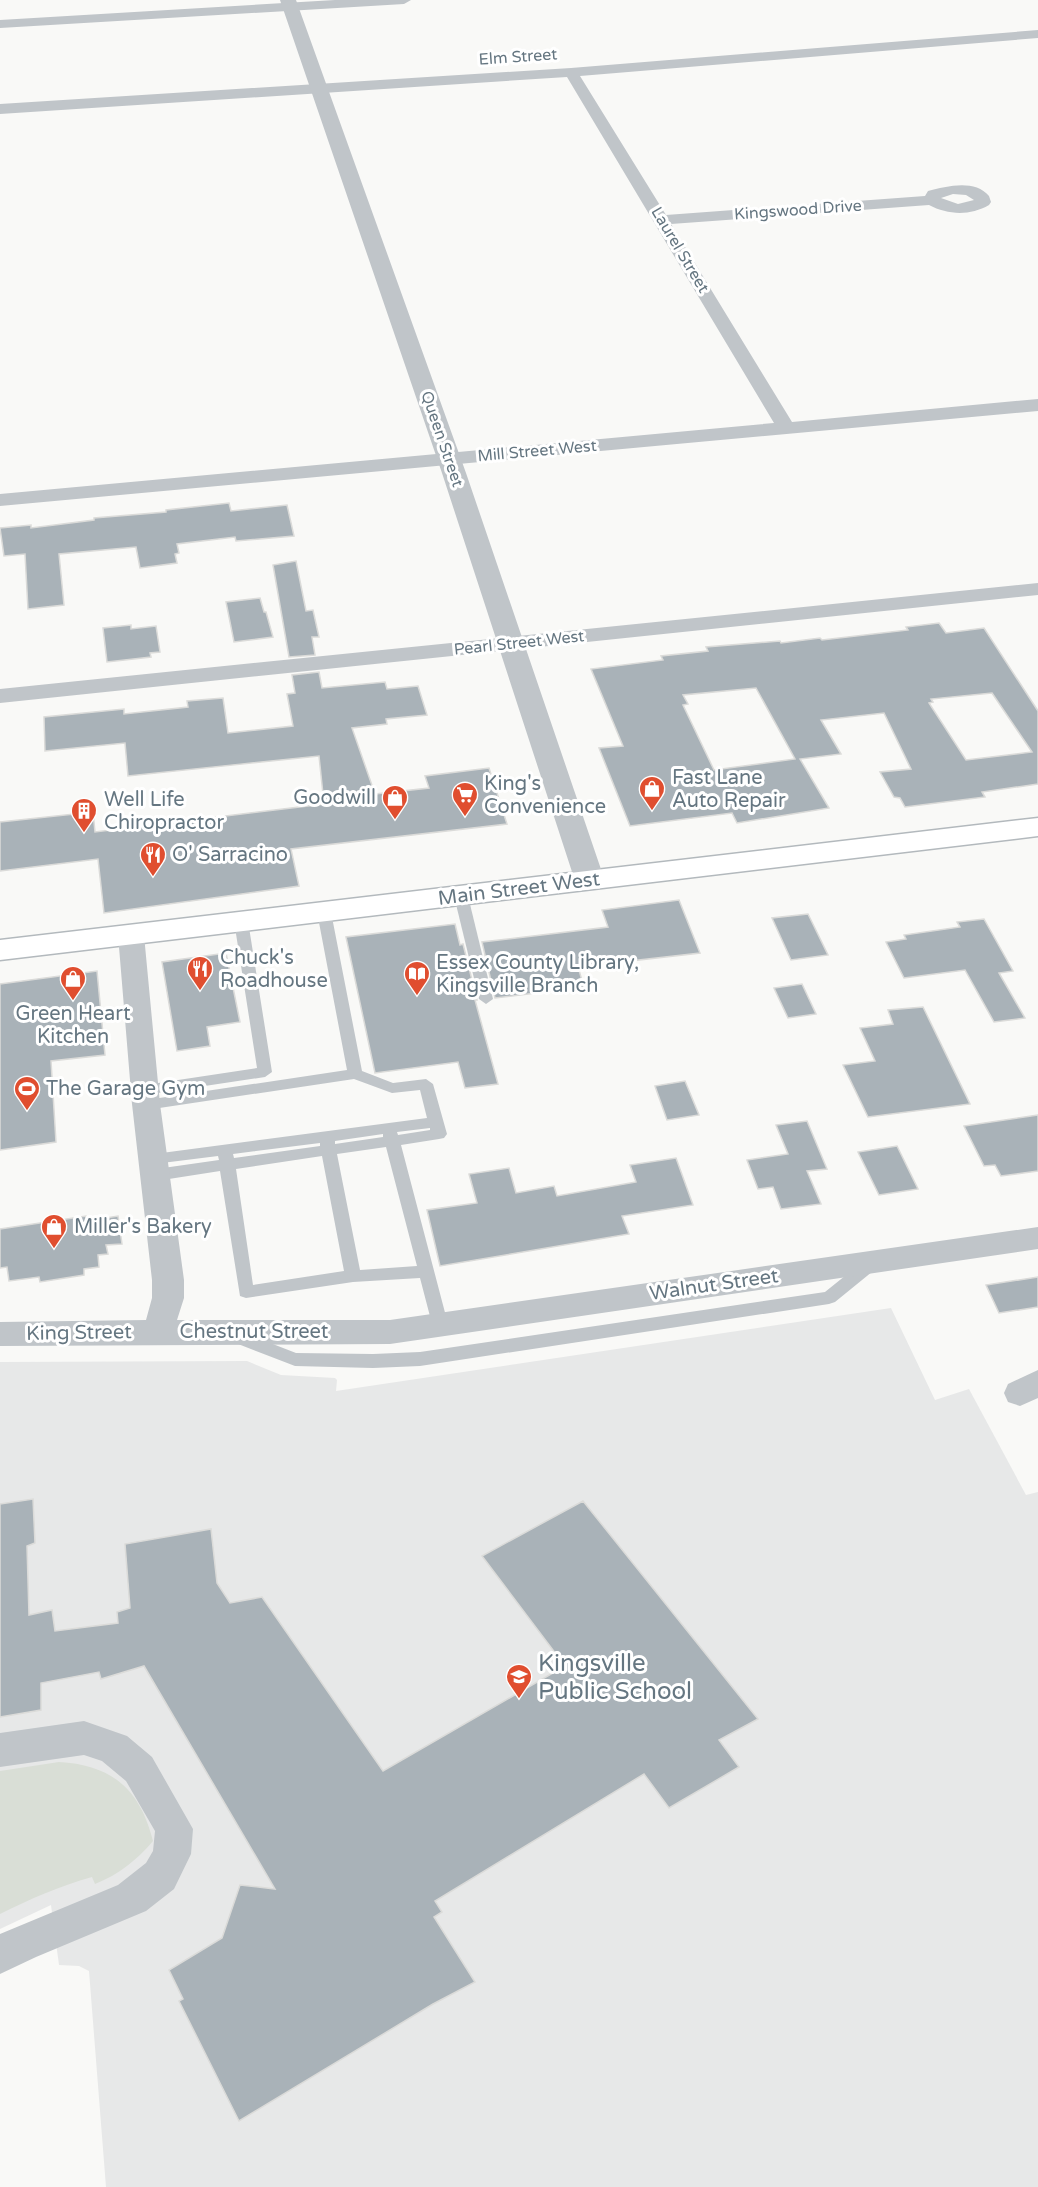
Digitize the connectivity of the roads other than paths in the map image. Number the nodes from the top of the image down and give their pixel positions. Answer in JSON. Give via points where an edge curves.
{"nodes":[{"id":1,"x":404,"y":0,"type":"edge"},
{"id":2,"x":290,"y":3,"type":"edge"},
{"id":3,"x":0,"y":24,"type":"edge"},
{"id":4,"x":1038,"y":34,"type":"edge"},
{"id":5,"x":571,"y":72,"type":"junction"},
{"id":6,"x":318,"y":88,"type":"junction"},
{"id":7,"x":0,"y":109,"type":"edge"},
{"id":8,"x":933,"y":200,"type":"dead end"},
{"id":9,"x":663,"y":220,"type":"junction"},
{"id":10,"x":1038,"y":405,"type":"edge"},
{"id":11,"x":787,"y":429,"type":"junction"},
{"id":12,"x":449,"y":458,"type":"junction"},
{"id":13,"x":0,"y":500,"type":"edge"},
{"id":14,"x":1038,"y":589,"type":"edge"},
{"id":15,"x":510,"y":645,"type":"junction"},
{"id":16,"x":0,"y":696,"type":"edge"},
{"id":17,"x":1038,"y":827,"type":"edge"},
{"id":18,"x":590,"y":881,"type":"junction"},
{"id":19,"x":460,"y":896,"type":"junction"},
{"id":20,"x":324,"y":912,"type":"junction"},
{"id":21,"x":241,"y":921,"type":"junction"},
{"id":22,"x":131,"y":935,"type":"junction"},
{"id":23,"x":0,"y":950,"type":"edge"},
{"id":24,"x":486,"y":999,"type":"dead end"},
{"id":25,"x":355,"y":1074,"type":"junction"},
{"id":26,"x":145,"y":1098,"type":"junction"},
{"id":27,"x":390,"y":1135,"type":"junction"},
{"id":28,"x":328,"y":1143,"type":"junction"},
{"id":29,"x":226,"y":1157,"type":"junction"},
{"id":30,"x":155,"y":1167,"type":"junction"},
{"id":31,"x":1038,"y":1238,"type":"edge"},
{"id":32,"x":874,"y":1261,"type":"junction"},
{"id":33,"x":426,"y":1272,"type":"junction"},
{"id":34,"x":353,"y":1276,"type":"junction"},
{"id":35,"x":441,"y":1324,"type":"junction"},
{"id":36,"x":158,"y":1332,"type":"junction"},
{"id":37,"x":390,"y":1332,"type":"joint"},
{"id":38,"x":227,"y":1333,"type":"junction"},
{"id":39,"x":0,"y":1334,"type":"edge"},
{"id":40,"x":0,"y":1750,"type":"edge"},
{"id":41,"x":0,"y":1955,"type":"edge"}],
"edges":[{"from":1,"to":2,"type":"street"},
{"from":2,"to":3,"type":"street"},
{"from":2,"to":6,"type":"street","name":"Queen Street"},
{"from":4,"to":5,"type":"street","name":"Elm Street"},
{"from":5,"to":6,"type":"street","name":"Elm Street"},
{"from":5,"to":9,"type":"street","name":"Laurel Street"},
{"from":6,"to":7,"type":"street","name":"Elm Street"},
{"from":6,"to":12,"type":"street","name":"Queen Street"},
{"from":8,"to":9,"type":"street","name":"Kingswood Drive"},
{"from":9,"to":11,"type":"street","name":"Laurel Street"},
{"from":10,"to":11,"type":"street","name":"Mill Street West"},
{"from":11,"to":12,"type":"street","name":"Mill Street West"},
{"from":12,"to":13,"type":"street","name":"Mill Street West"},
{"from":12,"to":15,"type":"street","name":"Queen Street"},
{"from":14,"to":15,"type":"street","name":"Pearl Street West"},
{"from":15,"to":16,"type":"street","name":"Pearl Street West"},
{"from":15,"to":18,"type":"street","name":"Queen Street"},
{"from":17,"to":18,"type":"main road","name":"Main Street West"},
{"from":18,"to":19,"type":"main road","name":"Main Street West"},
{"from":19,"to":20,"type":"main road","name":"Main Street West"},
{"from":19,"to":24,"type":"lane"},
{"from":20,"to":21,"type":"main road","name":"Main Street West"},
{"from":20,"to":25,"type":"lane"},
{"from":21,"to":22,"type":"main road","name":"Main Street West"},
{"from":21,"to":26,"type":"lane","via":[[265,1072]]},
{"from":22,"to":23,"type":"main road","name":"Main Street West"},
{"from":22,"to":26,"type":"street","name":"Chestnut Street"},
{"from":25,"to":26,"type":"lane"},
{"from":25,"to":27,"type":"lane","via":[[392,1088],[426,1084],[439,1134]]},
{"from":26,"to":30,"type":"street","name":"Chestnut Street"},
{"from":27,"to":28,"type":"lane"},
{"from":27,"to":33,"type":"lane"},
{"from":28,"to":29,"type":"lane"},
{"from":28,"to":34,"type":"lane"},
{"from":29,"to":30,"type":"lane"},
{"from":29,"to":34,"type":"lane","via":[[246,1292]]},
{"from":30,"to":36,"type":"street","name":"Chestnut Street","via":[[168,1298]]},
{"from":31,"to":32,"type":"street","name":"Walnut Street"},
{"from":32,"to":35,"type":"street","name":"Walnut Street"},
{"from":32,"to":38,"type":"lane","via":[[829,1298],[420,1359],[295,1359]]},
{"from":33,"to":34,"type":"lane"},
{"from":33,"to":35,"type":"lane"},
{"from":35,"to":37,"type":"street","name":"Walnut Street"},
{"from":36,"to":38,"type":"street","name":"Chestnut Street"},
{"from":36,"to":39,"type":"street","name":"King Street"},
{"from":37,"to":38,"type":"street","name":"Chestnut Street"},
{"from":40,"to":41,"type":"street","via":[[84,1738],[114,1748],[139,1769],[174,1828],[172,1854],[160,1876],[132,1899]]}]}
